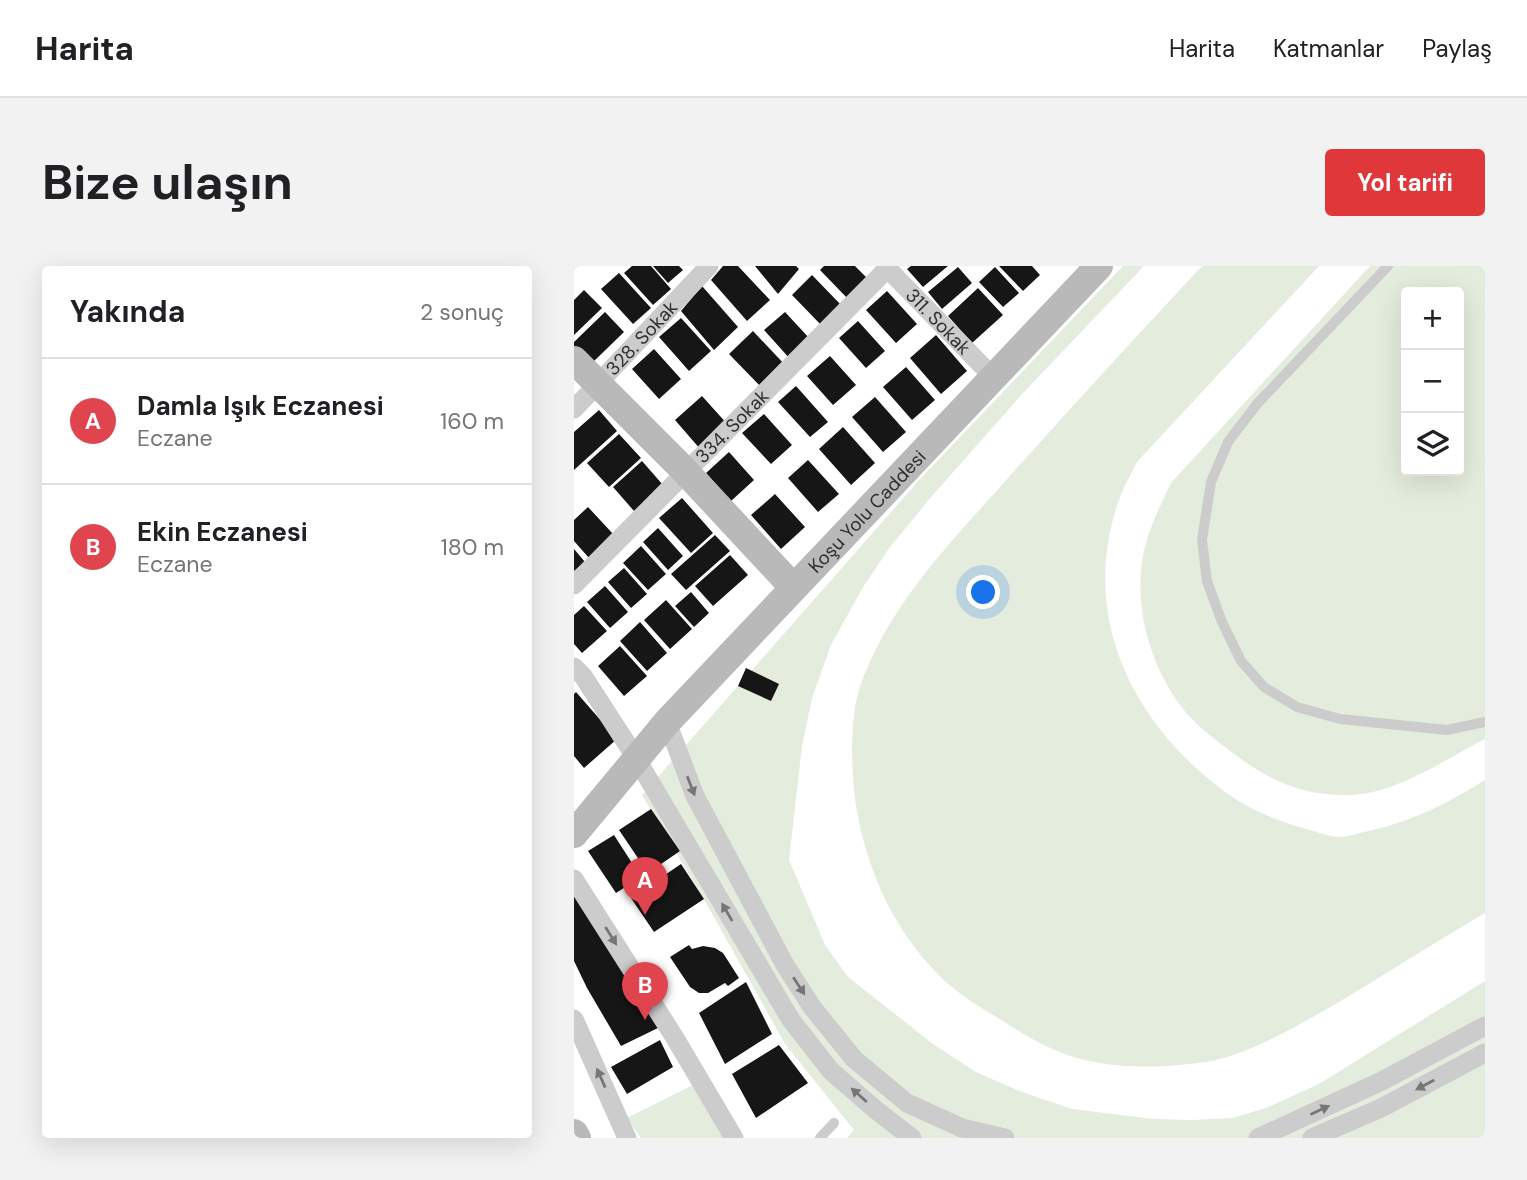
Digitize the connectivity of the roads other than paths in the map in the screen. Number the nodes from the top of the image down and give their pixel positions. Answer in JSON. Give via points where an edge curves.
{"nodes":[{"id":1,"x":709,"y":266,"type":"edge"},
{"id":2,"x":1099,"y":266,"type":"edge"},
{"id":3,"x":1388,"y":266,"type":"edge"},
{"id":4,"x":887,"y":267,"type":"edge"},
{"id":5,"x":574,"y":360,"type":"edge"},
{"id":6,"x":993,"y":377,"type":"junction"},
{"id":7,"x":599,"y":384,"type":"junction"},
{"id":8,"x":574,"y":409,"type":"edge"},
{"id":9,"x":685,"y":471,"type":"junction"},
{"id":10,"x":574,"y":585,"type":"edge"},
{"id":11,"x":793,"y":587,"type":"junction"},
{"id":12,"x":574,"y":667,"type":"edge"},
{"id":13,"x":667,"y":722,"type":"junction"},
{"id":14,"x":1485,"y":722,"type":"edge"},
{"id":15,"x":636,"y":758,"type":"junction"},
{"id":16,"x":574,"y":806,"type":"edge"},
{"id":17,"x":574,"y":834,"type":"edge"},
{"id":18,"x":574,"y":878,"type":"edge"},
{"id":19,"x":574,"y":1018,"type":"edge"},
{"id":20,"x":1485,"y":1026,"type":"edge"},
{"id":21,"x":1485,"y":1053,"type":"edge"},
{"id":22,"x":834,"y":1123,"type":"dead end"},
{"id":23,"x":574,"y":1133,"type":"edge"},
{"id":24,"x":577,"y":1138,"type":"edge"},
{"id":25,"x":627,"y":1138,"type":"edge"},
{"id":26,"x":734,"y":1138,"type":"edge"},
{"id":27,"x":820,"y":1138,"type":"edge"},
{"id":28,"x":912,"y":1138,"type":"edge"},
{"id":29,"x":1005,"y":1138,"type":"edge"},
{"id":30,"x":1258,"y":1138,"type":"edge"},
{"id":31,"x":1312,"y":1138,"type":"edge"}],
"edges":[{"from":1,"to":7,"type":"street","name":"328. Sokak"},
{"from":2,"to":6,"type":"main road","name":"Koşu Yolu Caddesi"},
{"from":3,"to":14,"type":"lane","via":[[1257,404],[1228,442],[1211,482],[1202,540],[1207,581],[1241,661],[1264,687],[1297,707],[1340,719],[1447,730]]},
{"from":4,"to":6,"type":"street","name":"311. Sokak"},
{"from":4,"to":9,"type":"street","name":"334. Sokak"},
{"from":5,"to":7,"type":"main road"},
{"from":6,"to":11,"type":"main road","name":"Koşu Yolu Caddesi"},
{"from":7,"to":8,"type":"street","name":"328. Sokak"},
{"from":7,"to":9,"type":"main road"},
{"from":9,"to":10,"type":"street","name":"334. Sokak"},
{"from":9,"to":11,"type":"main road"},
{"from":11,"to":13,"type":"main road","name":"Koşu Yolu Caddesi"},
{"from":12,"to":15,"type":"street"},
{"from":13,"to":15,"type":"main road","name":"Koşu Yolu Caddesi"},
{"from":13,"to":29,"type":"street","one_way":true,"via":[[695,796],[785,965],[854,1059],[907,1103],[962,1128]]},
{"from":15,"to":16,"type":"main road","name":"Koşu Yolu Caddesi"},
{"from":15,"to":17,"type":"main road","name":"Koşu Yolu Caddesi"},
{"from":28,"to":15,"type":"street","one_way":true,"via":[[831,1071],[791,1020]]},
{"from":18,"to":26,"type":"street","one_way":true},
{"from":25,"to":19,"type":"street","one_way":true},
{"from":30,"to":20,"type":"street","one_way":true,"via":[[1382,1082]]},
{"from":21,"to":31,"type":"street","one_way":true,"via":[[1381,1108]]},
{"from":22,"to":27,"type":"lane"},
{"from":23,"to":24,"type":"main road"}]}
